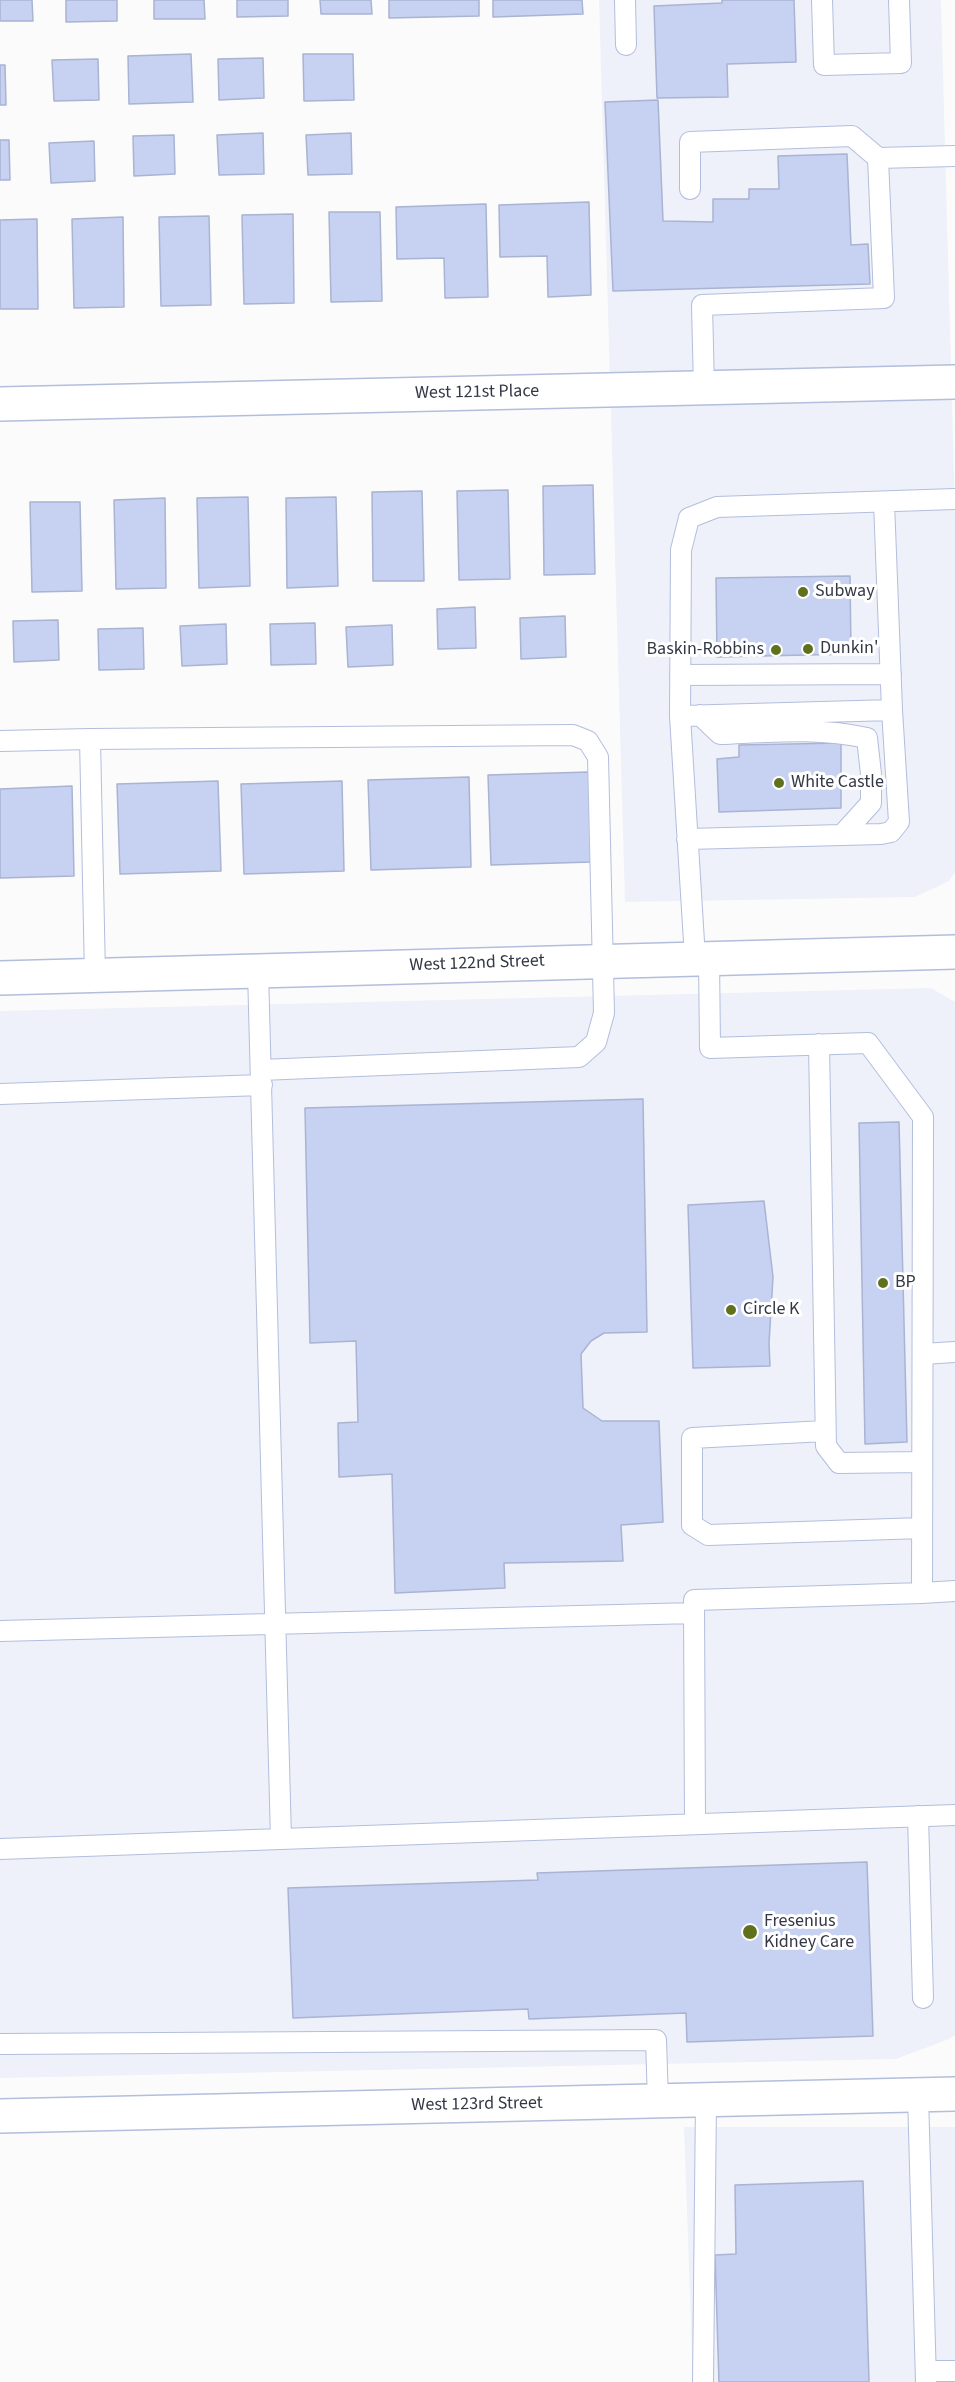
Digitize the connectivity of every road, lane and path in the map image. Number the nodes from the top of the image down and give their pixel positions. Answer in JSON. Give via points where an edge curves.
{"nodes":[{"id":1,"x":625,"y":0,"type":"edge"},
{"id":2,"x":822,"y":0,"type":"edge"},
{"id":3,"x":899,"y":0,"type":"edge"},
{"id":4,"x":626,"y":45,"type":"dead end"},
{"id":5,"x":955,"y":156,"type":"edge"},
{"id":6,"x":878,"y":158,"type":"junction"},
{"id":7,"x":690,"y":189,"type":"dead end"},
{"id":8,"x":955,"y":382,"type":"edge"},
{"id":9,"x":704,"y":388,"type":"junction"},
{"id":10,"x":0,"y":404,"type":"edge"},
{"id":11,"x":955,"y":499,"type":"edge"},
{"id":12,"x":884,"y":502,"type":"junction"},
{"id":13,"x":891,"y":674,"type":"junction"},
{"id":14,"x":680,"y":675,"type":"junction"},
{"id":15,"x":892,"y":710,"type":"junction"},
{"id":16,"x":700,"y":715,"type":"junction"},
{"id":17,"x":680,"y":716,"type":"junction"},
{"id":18,"x":90,"y":739,"type":"junction"},
{"id":19,"x":0,"y":741,"type":"edge"},
{"id":20,"x":842,"y":835,"type":"junction"},
{"id":21,"x":687,"y":839,"type":"junction"},
{"id":22,"x":955,"y":952,"type":"edge"},
{"id":23,"x":702,"y":958,"type":"junction"},
{"id":24,"x":604,"y":961,"type":"junction"},
{"id":25,"x":258,"y":971,"type":"junction"},
{"id":26,"x":95,"y":975,"type":"junction"},
{"id":27,"x":0,"y":978,"type":"edge"},
{"id":28,"x":819,"y":1044,"type":"junction"},
{"id":29,"x":262,"y":1078,"type":"junction"},
{"id":30,"x":0,"y":1094,"type":"edge"},
{"id":31,"x":955,"y":1353,"type":"edge"},
{"id":32,"x":923,"y":1354,"type":"junction"},
{"id":33,"x":825,"y":1431,"type":"junction"},
{"id":34,"x":922,"y":1462,"type":"junction"},
{"id":35,"x":922,"y":1528,"type":"junction"},
{"id":36,"x":955,"y":1591,"type":"edge"},
{"id":37,"x":922,"y":1593,"type":"junction"},
{"id":38,"x":694,"y":1612,"type":"junction"},
{"id":39,"x":276,"y":1625,"type":"junction"},
{"id":40,"x":0,"y":1631,"type":"edge"},
{"id":41,"x":955,"y":1815,"type":"edge"},
{"id":42,"x":918,"y":1816,"type":"junction"},
{"id":43,"x":695,"y":1824,"type":"junction"},
{"id":44,"x":281,"y":1839,"type":"junction"},
{"id":45,"x":0,"y":1849,"type":"edge"},
{"id":46,"x":923,"y":1998,"type":"dead end"},
{"id":47,"x":0,"y":2044,"type":"edge"},
{"id":48,"x":955,"y":2094,"type":"edge"},
{"id":49,"x":918,"y":2095,"type":"junction"},
{"id":50,"x":706,"y":2100,"type":"junction"},
{"id":51,"x":658,"y":2101,"type":"junction"},
{"id":52,"x":0,"y":2116,"type":"edge"},
{"id":53,"x":955,"y":2371,"type":"edge"},
{"id":54,"x":926,"y":2377,"type":"edge"},
{"id":55,"x":703,"y":2382,"type":"edge"}],
"edges":[{"from":1,"to":4,"type":"lane"},
{"from":2,"to":3,"type":"lane","via":[[824,65],[901,63]]},
{"from":5,"to":6,"type":"lane"},
{"from":6,"to":7,"type":"lane","via":[[852,136],[690,142]]},
{"from":6,"to":9,"type":"lane","via":[[885,298],[702,305]]},
{"from":8,"to":9,"type":"street","name":"West 121st Place"},
{"from":9,"to":10,"type":"street","name":"West 121st Place"},
{"from":11,"to":12,"type":"lane"},
{"from":12,"to":13,"type":"lane"},
{"from":12,"to":14,"type":"lane","via":[[717,507],[689,518],[681,550]]},
{"from":13,"to":14,"type":"lane"},
{"from":13,"to":15,"type":"lane"},
{"from":14,"to":17,"type":"lane"},
{"from":15,"to":16,"type":"lane"},
{"from":15,"to":20,"type":"lane","via":[[898,822],[891,832]]},
{"from":16,"to":17,"type":"lane"},
{"from":16,"to":20,"type":"lane","via":[[720,734],[814,731],[867,738],[871,803]]},
{"from":17,"to":21,"type":"lane"},
{"from":18,"to":19,"type":"lane"},
{"from":18,"to":24,"type":"lane","via":[[573,735],[588,741],[598,757]]},
{"from":18,"to":26,"type":"lane"},
{"from":20,"to":21,"type":"lane"},
{"from":21,"to":23,"type":"lane"},
{"from":22,"to":23,"type":"street","name":"West 122nd Street"},
{"from":23,"to":24,"type":"street","name":"West 122nd Street"},
{"from":23,"to":28,"type":"lane","via":[[710,1048]]},
{"from":24,"to":25,"type":"street","name":"West 122nd Street"},
{"from":24,"to":29,"type":"lane","via":[[604,1013],[596,1042],[579,1057]]},
{"from":25,"to":26,"type":"street","name":"West 122nd Street"},
{"from":25,"to":29,"type":"lane"},
{"from":26,"to":27,"type":"street","name":"West 122nd Street"},
{"from":28,"to":32,"type":"lane","via":[[868,1043],[923,1117]]},
{"from":28,"to":33,"type":"lane"},
{"from":29,"to":30,"type":"lane"},
{"from":29,"to":39,"type":"lane"},
{"from":31,"to":32,"type":"lane"},
{"from":32,"to":34,"type":"lane"},
{"from":33,"to":34,"type":"lane","via":[[826,1446],[839,1463]]},
{"from":33,"to":35,"type":"lane","via":[[692,1438],[692,1525],[708,1535]]},
{"from":34,"to":35,"type":"lane"},
{"from":35,"to":37,"type":"lane"},
{"from":36,"to":37,"type":"lane"},
{"from":37,"to":38,"type":"lane","via":[[694,1600]]},
{"from":38,"to":39,"type":"lane"},
{"from":38,"to":43,"type":"lane"},
{"from":39,"to":40,"type":"lane"},
{"from":39,"to":44,"type":"lane"},
{"from":41,"to":42,"type":"lane"},
{"from":42,"to":43,"type":"lane"},
{"from":42,"to":46,"type":"lane"},
{"from":43,"to":44,"type":"lane"},
{"from":44,"to":45,"type":"lane"},
{"from":47,"to":51,"type":"lane","via":[[656,2040]]},
{"from":48,"to":49,"type":"street","name":"West 123rd Street"},
{"from":49,"to":50,"type":"street","name":"West 123rd Street"},
{"from":49,"to":54,"type":"lane"},
{"from":50,"to":51,"type":"street","name":"West 123rd Street"},
{"from":50,"to":55,"type":"lane"},
{"from":51,"to":52,"type":"street","name":"West 123rd Street"},
{"from":53,"to":54,"type":"lane"}]}
